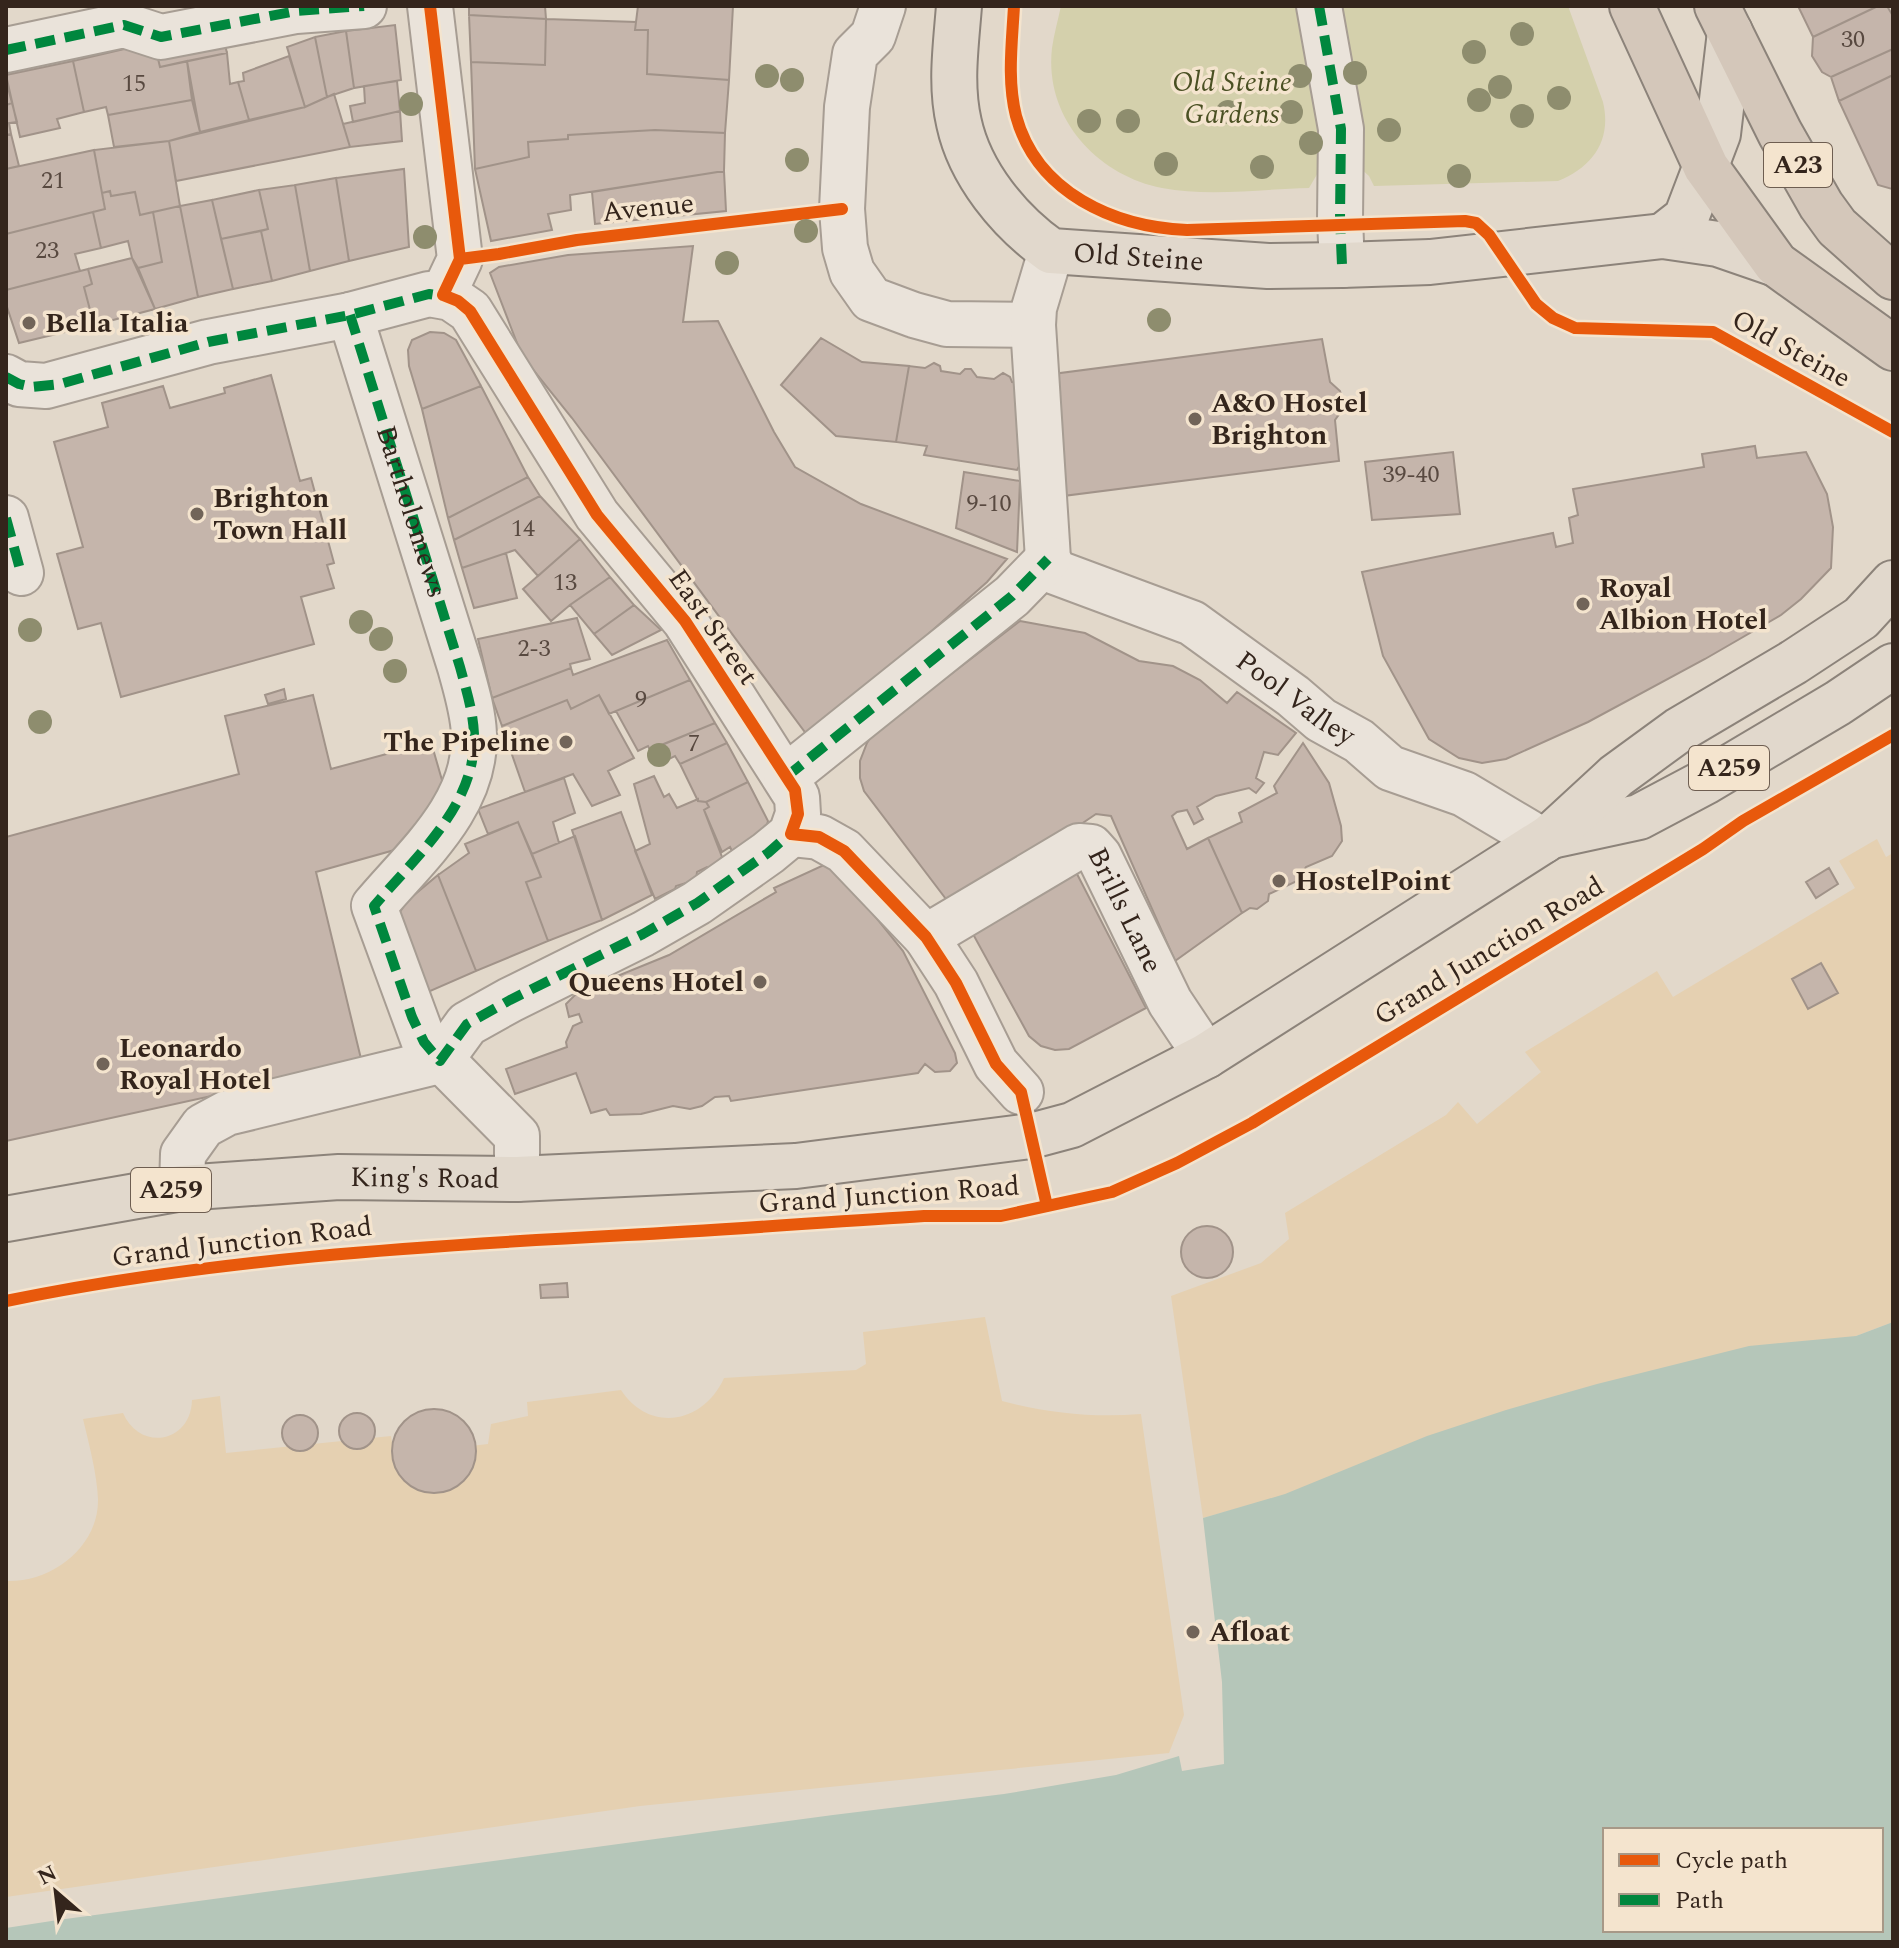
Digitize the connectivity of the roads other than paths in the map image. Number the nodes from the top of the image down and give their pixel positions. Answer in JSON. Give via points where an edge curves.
{"nodes":[{"id":1,"x":364,"y":6,"type":"edge"},
{"id":2,"x":430,"y":6,"type":"edge"},
{"id":3,"x":883,"y":6,"type":"edge"},
{"id":4,"x":959,"y":6,"type":"edge"},
{"id":5,"x":1319,"y":6,"type":"edge"},
{"id":6,"x":1632,"y":6,"type":"edge"},
{"id":7,"x":1724,"y":19,"type":"edge"},
{"id":8,"x":6,"y":50,"type":"edge"},
{"id":9,"x":1706,"y":167,"type":"junction"},
{"id":10,"x":1663,"y":236,"type":"junction"},
{"id":11,"x":1051,"y":251,"type":"junction"},
{"id":12,"x":1776,"y":264,"type":"junction"},
{"id":13,"x":1342,"y":265,"type":"junction"},
{"id":14,"x":1893,"y":277,"type":"edge"},
{"id":15,"x":443,"y":295,"type":"junction"},
{"id":16,"x":350,"y":315,"type":"junction"},
{"id":17,"x":1033,"y":325,"type":"junction"},
{"id":18,"x":1893,"y":348,"type":"edge"},
{"id":19,"x":6,"y":377,"type":"edge"},
{"id":20,"x":6,"y":518,"type":"edge"},
{"id":21,"x":1048,"y":559,"type":"junction"},
{"id":22,"x":21,"y":573,"type":"dead end"},
{"id":23,"x":1893,"y":583,"type":"edge"},
{"id":24,"x":1014,"y":626,"type":"dead end"},
{"id":25,"x":1893,"y":666,"type":"edge"},
{"id":26,"x":786,"y":777,"type":"junction"},
{"id":27,"x":791,"y":834,"type":"junction"},
{"id":28,"x":1547,"y":838,"type":"junction"},
{"id":29,"x":926,"y":937,"type":"junction"},
{"id":30,"x":1206,"y":1056,"type":"junction"},
{"id":31,"x":440,"y":1061,"type":"junction"},
{"id":32,"x":1021,"y":1092,"type":"dead end"},
{"id":33,"x":517,"y":1179,"type":"junction"},
{"id":34,"x":182,"y":1188,"type":"junction"},
{"id":35,"x":6,"y":1219,"type":"edge"}],
"edges":[{"from":1,"to":8,"type":"street","via":[[296,11],[161,37],[124,25]]},
{"from":2,"to":15,"type":"street","via":[[460,259]]},
{"from":3,"to":17,"type":"street","via":[[873,36],[855,54],[847,107],[842,209],[852,272],[871,299],[914,315],[947,324]]},
{"from":4,"to":11,"type":"main road","name":"Old Steine","via":[[954,72],[959,124],[978,171],[1003,206],[1026,234]]},
{"from":5,"to":13,"type":"street","via":[[1341,129]]},
{"from":6,"to":9,"type":"highway","name":"Old Steine","number":"A23"},
{"from":7,"to":9,"type":"main road","via":[[1718,134]]},
{"from":7,"to":14,"type":"highway","number":"A23","via":[[1821,205],[1837,227]]},
{"from":9,"to":10,"type":"main road","via":[[1686,218]]},
{"from":9,"to":12,"type":"highway","name":"Old Steine","number":"A23"},
{"from":10,"to":12,"type":"main road","name":"Old Steine","via":[[1718,244]]},
{"from":10,"to":13,"type":"main road","name":"Old Steine","via":[[1430,262]]},
{"from":11,"to":13,"type":"main road","name":"Old Steine","via":[[1268,266]]},
{"from":11,"to":17,"type":"street"},
{"from":12,"to":18,"type":"highway","name":"Old Steine","number":"A23"},
{"from":15,"to":16,"type":"street"},
{"from":15,"to":26,"type":"street","name":"East Street","via":[[470,311],[597,515],[685,621]]},
{"from":16,"to":19,"type":"street","via":[[208,342],[60,384],[32,387]]},
{"from":16,"to":31,"type":"street","name":"Bartholomews","via":[[472,708],[472,765],[465,789],[453,811],[374,906],[412,1017]]},
{"from":17,"to":21,"type":"street"},
{"from":20,"to":22,"type":"street"},
{"from":21,"to":24,"type":"street"},
{"from":21,"to":26,"type":"street","via":[[1012,596]]},
{"from":21,"to":28,"type":"street","name":"Pool Valley","via":[[1055,572],[1192,623],[1390,768],[1464,794]]},
{"from":23,"to":28,"type":"main road","name":"Grand Junction Road","number":"A259","via":[[1861,618],[1679,730],[1616,776]]},
{"from":25,"to":28,"type":"main road","name":"Grand Junction Road","number":"A259","via":[[1639,817]]},
{"from":26,"to":27,"type":"street","name":"East Street","via":[[799,807]]},
{"from":27,"to":29,"type":"street","via":[[819,837],[844,851]]},
{"from":27,"to":31,"type":"street","via":[[684,911],[467,1024]]},
{"from":28,"to":30,"type":"main road","name":"Grand Junction Road","number":"A259"},
{"from":29,"to":30,"type":"street","name":"Brills Lane","via":[[1079,846],[1091,847],[1170,1002]]},
{"from":29,"to":32,"type":"street","via":[[956,983],[996,1064]]},
{"from":30,"to":33,"type":"main road","name":"Grand Junction Road","number":"A259","via":[[1072,1125],[1031,1136],[796,1166]]},
{"from":31,"to":33,"type":"street","name":"King's Road","via":[[517,1136]]},
{"from":31,"to":34,"type":"street","via":[[227,1113],[203,1126],[183,1154]]},
{"from":33,"to":34,"type":"main road","name":"King's Road","number":"A259","via":[[339,1177]]},
{"from":34,"to":35,"type":"main road","name":"King's Road","number":"A259"}]}
